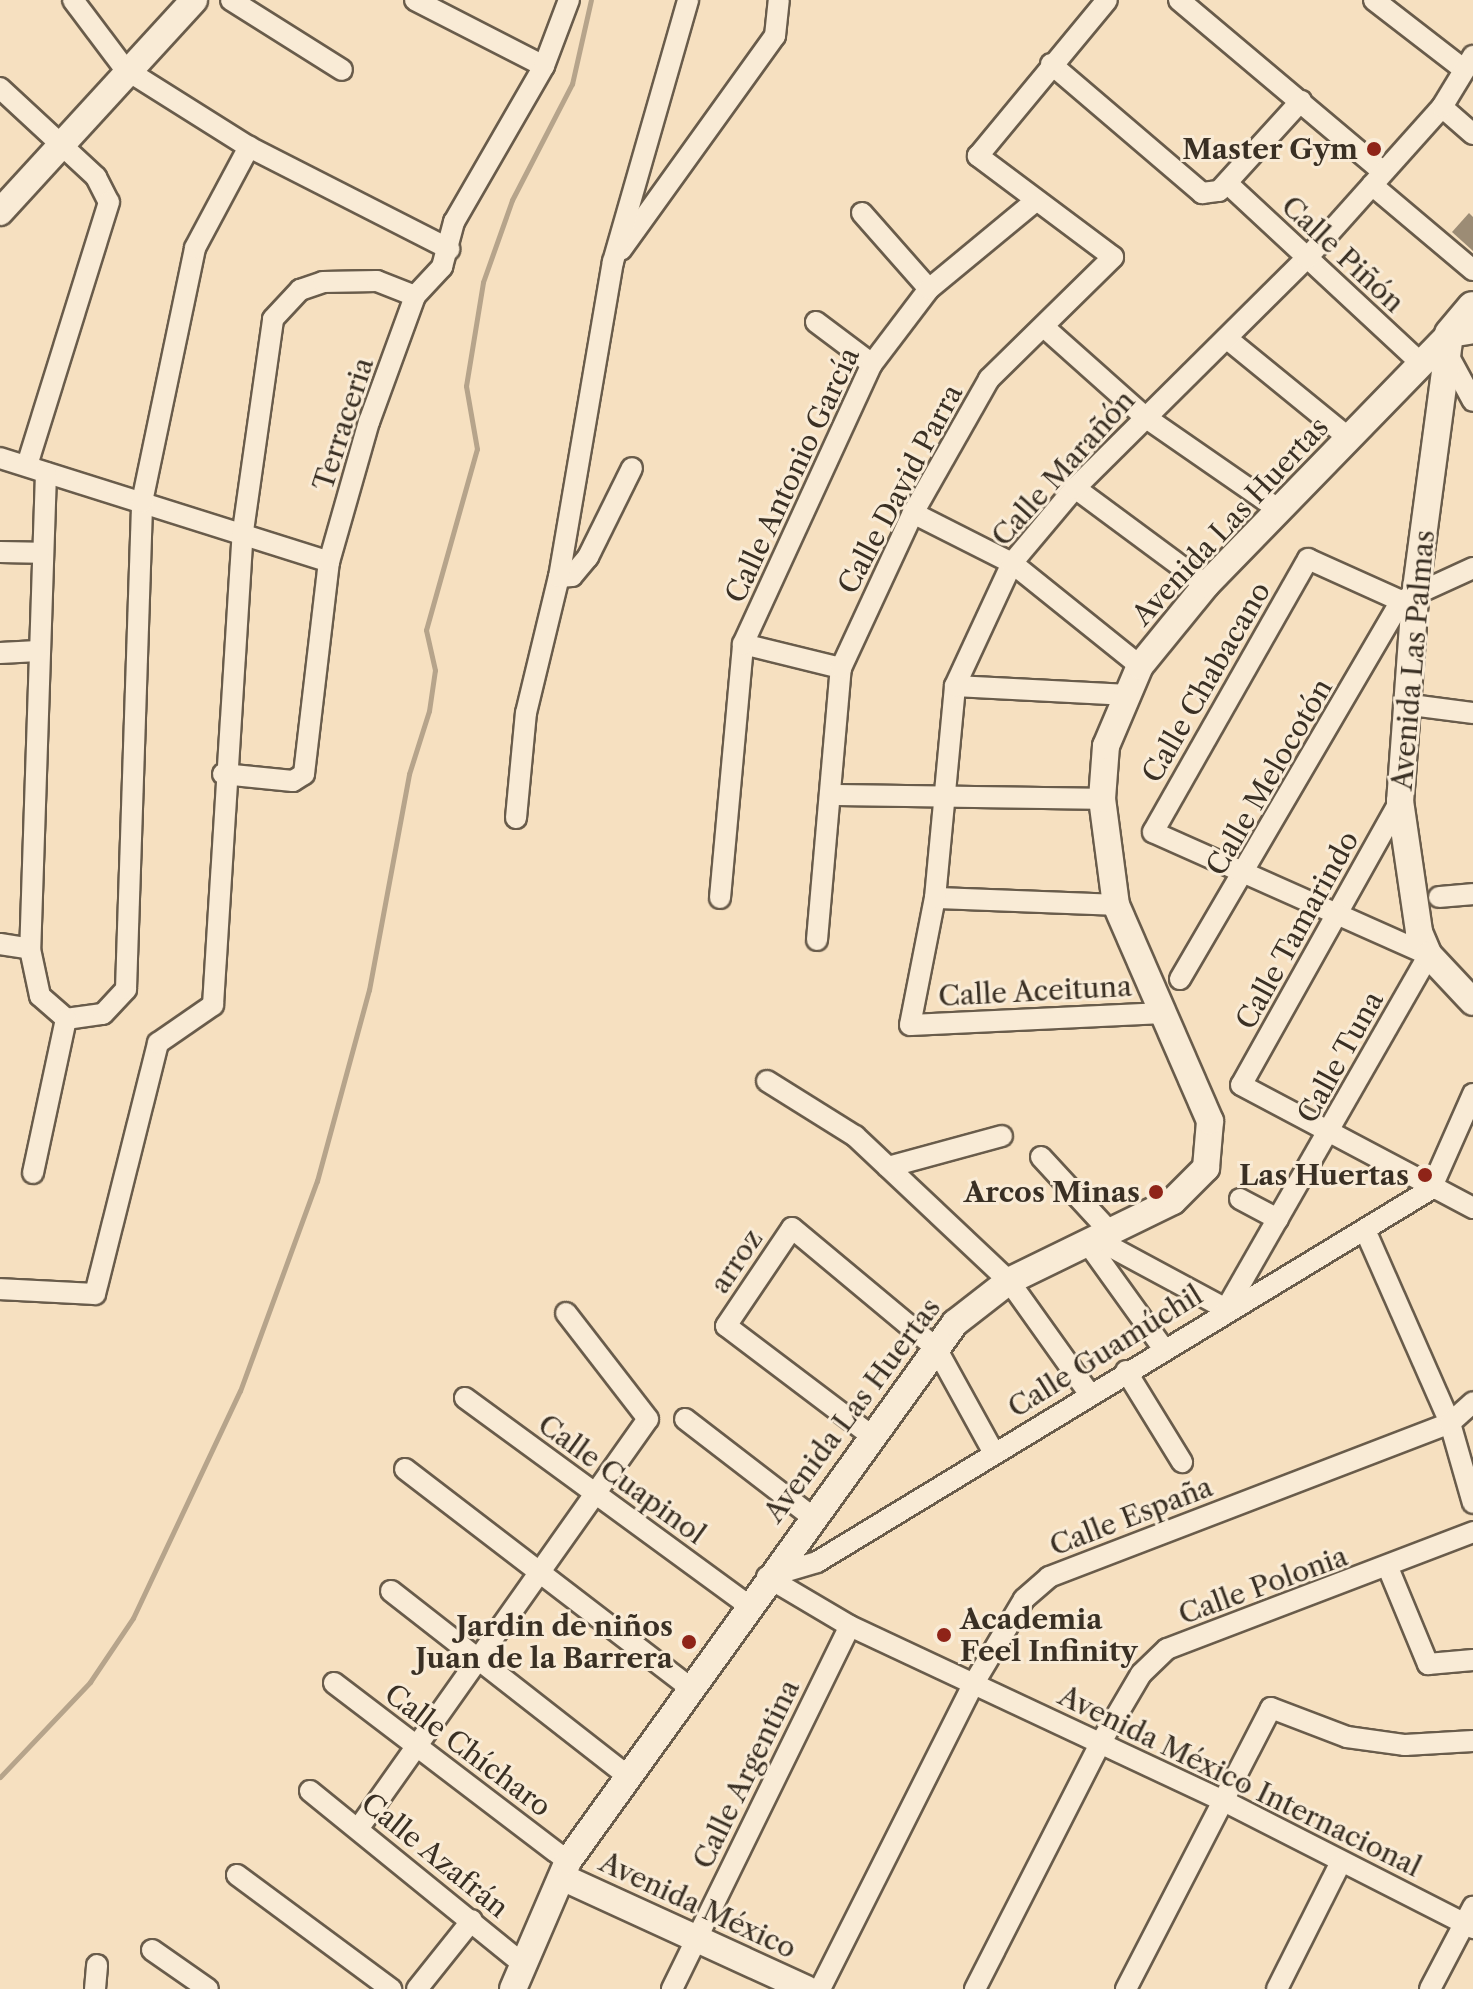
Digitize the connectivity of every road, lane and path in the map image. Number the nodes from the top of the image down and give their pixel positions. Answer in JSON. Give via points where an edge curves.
{"nodes":[{"id":1,"x":73,"y":0,"type":"edge"},
{"id":2,"x":194,"y":0,"type":"edge"},
{"id":3,"x":231,"y":0,"type":"edge"},
{"id":4,"x":415,"y":0,"type":"edge"},
{"id":5,"x":569,"y":0,"type":"edge"},
{"id":6,"x":688,"y":0,"type":"edge"},
{"id":7,"x":779,"y":0,"type":"edge"},
{"id":8,"x":1107,"y":0,"type":"edge"},
{"id":9,"x":1179,"y":0,"type":"edge"},
{"id":10,"x":1374,"y":0,"type":"edge"},
{"id":11,"x":1467,"y":62,"type":"edge"},
{"id":12,"x":1051,"y":64,"type":"junction"},
{"id":13,"x":544,"y":66,"type":"junction"},
{"id":14,"x":125,"y":69,"type":"junction"},
{"id":15,"x":342,"y":70,"type":"dead end"},
{"id":16,"x":0,"y":88,"type":"edge"},
{"id":17,"x":1301,"y":101,"type":"junction"},
{"id":18,"x":1442,"y":107,"type":"junction"},
{"id":19,"x":1473,"y":134,"type":"edge"},
{"id":20,"x":249,"y":147,"type":"junction"},
{"id":21,"x":64,"y":149,"type":"junction"},
{"id":22,"x":1377,"y":178,"type":"junction"},
{"id":23,"x":1218,"y":189,"type":"junction"},
{"id":24,"x":1034,"y":202,"type":"junction"},
{"id":25,"x":0,"y":212,"type":"edge"},
{"id":26,"x":862,"y":213,"type":"dead end"},
{"id":27,"x":449,"y":249,"type":"junction"},
{"id":28,"x":1307,"y":258,"type":"junction"},
{"id":29,"x":613,"y":262,"type":"junction"},
{"id":30,"x":1473,"y":270,"type":"edge"},
{"id":31,"x":929,"y":289,"type":"junction"},
{"id":32,"x":415,"y":296,"type":"junction"},
{"id":33,"x":1473,"y":307,"type":"edge"},
{"id":34,"x":816,"y":322,"type":"dead end"},
{"id":35,"x":1044,"y":327,"type":"junction"},
{"id":36,"x":1457,"y":340,"type":"edge"},
{"id":37,"x":1230,"y":341,"type":"junction"},
{"id":38,"x":872,"y":364,"type":"junction"},
{"id":39,"x":1423,"y":365,"type":"junction"},
{"id":40,"x":1473,"y":401,"type":"edge"},
{"id":41,"x":1145,"y":417,"type":"junction"},
{"id":42,"x":1350,"y":439,"type":"junction"},
{"id":43,"x":0,"y":458,"type":"edge"},
{"id":44,"x":632,"y":468,"type":"dead end"},
{"id":45,"x":37,"y":469,"type":"junction"},
{"id":46,"x":1075,"y":488,"type":"junction"},
{"id":47,"x":142,"y":502,"type":"junction"},
{"id":48,"x":1278,"y":509,"type":"junction"},
{"id":49,"x":913,"y":513,"type":"junction"},
{"id":50,"x":242,"y":538,"type":"junction"},
{"id":51,"x":0,"y":552,"type":"edge"},
{"id":52,"x":39,"y":553,"type":"junction"},
{"id":53,"x":329,"y":562,"type":"junction"},
{"id":54,"x":1012,"y":563,"type":"junction"},
{"id":55,"x":1473,"y":568,"type":"edge"},
{"id":56,"x":559,"y":577,"type":"junction"},
{"id":57,"x":1206,"y":585,"type":"junction"},
{"id":58,"x":1408,"y":600,"type":"junction"},
{"id":59,"x":743,"y":644,"type":"junction"},
{"id":60,"x":38,"y":651,"type":"junction"},
{"id":61,"x":0,"y":653,"type":"edge"},
{"id":62,"x":1140,"y":666,"type":"junction"},
{"id":63,"x":841,"y":668,"type":"junction"},
{"id":64,"x":955,"y":686,"type":"junction"},
{"id":65,"x":1124,"y":695,"type":"junction"},
{"id":66,"x":1404,"y":704,"type":"junction"},
{"id":67,"x":1473,"y":713,"type":"edge"},
{"id":68,"x":223,"y":774,"type":"junction"},
{"id":69,"x":830,"y":795,"type":"junction"},
{"id":70,"x":943,"y":795,"type":"junction"},
{"id":71,"x":1102,"y":799,"type":"junction"},
{"id":72,"x":1400,"y":801,"type":"junction"},
{"id":73,"x":516,"y":818,"type":"dead end"},
{"id":74,"x":1245,"y":878,"type":"junction"},
{"id":75,"x":1473,"y":894,"type":"edge"},
{"id":76,"x":1439,"y":897,"type":"dead end"},
{"id":77,"x":720,"y":898,"type":"dead end"},
{"id":78,"x":935,"y":898,"type":"junction"},
{"id":79,"x":1116,"y":905,"type":"junction"},
{"id":80,"x":1339,"y":920,"type":"junction"},
{"id":81,"x":817,"y":940,"type":"dead end"},
{"id":82,"x":0,"y":944,"type":"edge"},
{"id":83,"x":30,"y":949,"type":"junction"},
{"id":84,"x":1429,"y":955,"type":"junction"},
{"id":85,"x":1180,"y":979,"type":"dead end"},
{"id":86,"x":1473,"y":1002,"type":"edge"},
{"id":87,"x":1164,"y":1013,"type":"junction"},
{"id":88,"x":66,"y":1019,"type":"junction"},
{"id":89,"x":910,"y":1025,"type":"joint"},
{"id":90,"x":767,"y":1081,"type":"dead end"},
{"id":91,"x":1473,"y":1094,"type":"edge"},
{"id":92,"x":1329,"y":1135,"type":"junction"},
{"id":93,"x":1002,"y":1136,"type":"dead end"},
{"id":94,"x":1041,"y":1157,"type":"dead end"},
{"id":95,"x":888,"y":1167,"type":"junction"},
{"id":96,"x":33,"y":1173,"type":"dead end"},
{"id":97,"x":1431,"y":1189,"type":"junction"},
{"id":98,"x":1240,"y":1199,"type":"dead end"},
{"id":99,"x":1473,"y":1208,"type":"edge"},
{"id":100,"x":1278,"y":1219,"type":"junction"},
{"id":101,"x":1365,"y":1230,"type":"junction"},
{"id":102,"x":1100,"y":1240,"type":"junction"},
{"id":103,"x":1009,"y":1281,"type":"junction"},
{"id":104,"x":0,"y":1289,"type":"edge"},
{"id":105,"x":1226,"y":1309,"type":"junction"},
{"id":106,"x":566,"y":1313,"type":"dead end"},
{"id":107,"x":936,"y":1348,"type":"junction"},
{"id":108,"x":1163,"y":1348,"type":"junction"},
{"id":109,"x":1126,"y":1371,"type":"junction"},
{"id":110,"x":1089,"y":1393,"type":"junction"},
{"id":111,"x":465,"y":1398,"type":"dead end"},
{"id":112,"x":1473,"y":1402,"type":"edge"},
{"id":113,"x":685,"y":1419,"type":"dead end"},
{"id":114,"x":1450,"y":1423,"type":"junction"},
{"id":115,"x":869,"y":1434,"type":"junction"},
{"id":116,"x":994,"y":1453,"type":"junction"},
{"id":117,"x":1182,"y":1462,"type":"dead end"},
{"id":118,"x":405,"y":1469,"type":"dead end"},
{"id":119,"x":594,"y":1495,"type":"junction"},
{"id":120,"x":1473,"y":1503,"type":"edge"},
{"id":121,"x":811,"y":1516,"type":"junction"},
{"id":122,"x":1473,"y":1532,"type":"edge"},
{"id":123,"x":1389,"y":1570,"type":"junction"},
{"id":124,"x":539,"y":1572,"type":"junction"},
{"id":125,"x":767,"y":1577,"type":"junction"},
{"id":126,"x":391,"y":1591,"type":"dead end"},
{"id":127,"x":748,"y":1605,"type":"junction"},
{"id":128,"x":850,"y":1626,"type":"junction"},
{"id":129,"x":1473,"y":1660,"type":"edge"},
{"id":130,"x":478,"y":1662,"type":"junction"},
{"id":131,"x":334,"y":1683,"type":"dead end"},
{"id":132,"x":974,"y":1683,"type":"junction"},
{"id":133,"x":690,"y":1688,"type":"junction"},
{"id":134,"x":1473,"y":1741,"type":"edge"},
{"id":135,"x":1101,"y":1742,"type":"junction"},
{"id":136,"x":417,"y":1746,"type":"junction"},
{"id":137,"x":628,"y":1776,"type":"junction"},
{"id":138,"x":310,"y":1791,"type":"dead end"},
{"id":139,"x":1224,"y":1801,"type":"junction"},
{"id":140,"x":358,"y":1829,"type":"junction"},
{"id":141,"x":1341,"y":1862,"type":"junction"},
{"id":142,"x":566,"y":1870,"type":"junction"},
{"id":143,"x":237,"y":1875,"type":"dead end"},
{"id":144,"x":472,"y":1920,"type":"junction"},
{"id":145,"x":1470,"y":1920,"type":"edge"},
{"id":146,"x":694,"y":1943,"type":"junction"},
{"id":147,"x":152,"y":1950,"type":"dead end"},
{"id":148,"x":523,"y":1964,"type":"junction"},
{"id":149,"x":97,"y":1965,"type":"dead end"},
{"id":150,"x":95,"y":1989,"type":"edge"},
{"id":151,"x":208,"y":1989,"type":"edge"},
{"id":152,"x":391,"y":1989,"type":"edge"},
{"id":153,"x":417,"y":1989,"type":"edge"},
{"id":154,"x":513,"y":1989,"type":"edge"},
{"id":155,"x":672,"y":1989,"type":"edge"},
{"id":156,"x":806,"y":1989,"type":"edge"},
{"id":157,"x":820,"y":1989,"type":"edge"},
{"id":158,"x":975,"y":1989,"type":"edge"},
{"id":159,"x":1126,"y":1989,"type":"edge"},
{"id":160,"x":1277,"y":1989,"type":"edge"},
{"id":161,"x":1430,"y":1989,"type":"edge"}],
"edges":[{"from":1,"to":14,"type":"street"},
{"from":2,"to":14,"type":"street"},
{"from":3,"to":15,"type":"street"},
{"from":4,"to":13,"type":"street"},
{"from":5,"to":13,"type":"street","name":"Terraceria"},
{"from":6,"to":29,"type":"street"},
{"from":7,"to":29,"type":"street","via":[[775,36]]},
{"from":8,"to":12,"type":"street"},
{"from":9,"to":17,"type":"street"},
{"from":10,"to":11,"type":"street"},
{"from":11,"to":18,"type":"street","name":"Calle Marañón"},
{"from":12,"to":23,"type":"street","name":"Calle Piñón"},
{"from":12,"to":24,"type":"street","via":[[978,156]]},
{"from":13,"to":27,"type":"street","name":"Terraceria","via":[[454,222]]},
{"from":14,"to":20,"type":"street"},
{"from":14,"to":21,"type":"street"},
{"from":16,"to":21,"type":"street"},
{"from":17,"to":22,"type":"street"},
{"from":17,"to":23,"type":"street"},
{"from":18,"to":19,"type":"street"},
{"from":18,"to":22,"type":"street","name":"Calle Marañón"},
{"from":20,"to":27,"type":"street"},
{"from":20,"to":47,"type":"street","via":[[195,248]]},
{"from":21,"to":25,"type":"street"},
{"from":21,"to":45,"type":"street","via":[[106,191],[109,214]]},
{"from":22,"to":28,"type":"street","name":"Calle Marañón"},
{"from":22,"to":30,"type":"street"},
{"from":23,"to":28,"type":"street","name":"Calle Piñón"},
{"from":24,"to":31,"type":"street","name":"Calle Antonio García"},
{"from":24,"to":35,"type":"street","name":"Calle David Parra","via":[[1113,257]]},
{"from":26,"to":31,"type":"street"},
{"from":27,"to":32,"type":"street","name":"Terraceria"},
{"from":28,"to":37,"type":"street","name":"Calle Marañón"},
{"from":28,"to":39,"type":"street","name":"Calle Piñón"},
{"from":29,"to":56,"type":"street"},
{"from":31,"to":38,"type":"street","name":"Calle Antonio García"},
{"from":32,"to":50,"type":"street","via":[[348,279],[300,290],[285,301],[273,319],[255,403]]},
{"from":32,"to":53,"type":"street","name":"Terraceria"},
{"from":33,"to":36,"type":"main road"},
{"from":34,"to":38,"type":"street"},
{"from":35,"to":41,"type":"street"},
{"from":35,"to":49,"type":"street","name":"Calle David Parra","via":[[989,379]]},
{"from":36,"to":39,"type":"street","name":"Avenida Las Huertas"},
{"from":36,"to":40,"type":"street"},
{"from":36,"to":58,"type":"street","name":"Avenida Las Palmas"},
{"from":37,"to":41,"type":"street","name":"Calle Marañón"},
{"from":37,"to":42,"type":"street"},
{"from":38,"to":59,"type":"street","name":"Calle Antonio García"},
{"from":39,"to":42,"type":"street","name":"Avenida Las Huertas"},
{"from":41,"to":46,"type":"street","name":"Calle Marañón"},
{"from":41,"to":48,"type":"street"},
{"from":42,"to":48,"type":"street","name":"Avenida Las Huertas"},
{"from":43,"to":45,"type":"street"},
{"from":44,"to":56,"type":"street","via":[[588,557],[572,576]]},
{"from":45,"to":47,"type":"street"},
{"from":45,"to":52,"type":"street"},
{"from":46,"to":54,"type":"street","name":"Calle Marañón"},
{"from":46,"to":57,"type":"street"},
{"from":47,"to":50,"type":"street"},
{"from":47,"to":88,"type":"street","via":[[126,989],[103,1014]]},
{"from":48,"to":57,"type":"street","name":"Avenida Las Huertas"},
{"from":49,"to":54,"type":"street"},
{"from":49,"to":63,"type":"street","name":"Calle David Parra"},
{"from":50,"to":53,"type":"street"},
{"from":50,"to":68,"type":"street"},
{"from":51,"to":52,"type":"street"},
{"from":52,"to":60,"type":"street"},
{"from":53,"to":68,"type":"street","name":"Terraceria","via":[[304,774],[293,781]]},
{"from":54,"to":62,"type":"street"},
{"from":54,"to":64,"type":"street","name":"Calle Marañón"},
{"from":55,"to":58,"type":"street"},
{"from":56,"to":73,"type":"street","via":[[526,713]]},
{"from":57,"to":62,"type":"street","name":"Avenida Las Huertas"},
{"from":58,"to":66,"type":"street","name":"Avenida Las Palmas"},
{"from":58,"to":74,"type":"street","name":"Calle Melocotón"},
{"from":58,"to":74,"type":"street","name":"Calle Chabacano","via":[[1308,559],[1153,832]]},
{"from":59,"to":63,"type":"street"},
{"from":59,"to":77,"type":"street","name":"Calle Antonio García"},
{"from":60,"to":61,"type":"street"},
{"from":60,"to":83,"type":"street"},
{"from":62,"to":65,"type":"street","name":"Avenida Las Huertas"},
{"from":63,"to":69,"type":"street","name":"Calle David Parra"},
{"from":64,"to":65,"type":"street"},
{"from":64,"to":70,"type":"street","name":"Calle Marañón"},
{"from":65,"to":71,"type":"street","name":"Avenida Las Huertas","via":[[1106,746]]},
{"from":66,"to":67,"type":"street"},
{"from":66,"to":72,"type":"street","name":"Avenida Las Palmas"},
{"from":68,"to":104,"type":"street","via":[[213,1005],[158,1043],[95,1294]]},
{"from":69,"to":70,"type":"street"},
{"from":69,"to":81,"type":"street","name":"Calle David Parra"},
{"from":70,"to":71,"type":"street"},
{"from":70,"to":78,"type":"street","name":"Calle Marañón"},
{"from":71,"to":79,"type":"street","name":"Avenida Las Huertas"},
{"from":72,"to":80,"type":"street","name":"Calle Tamarindo"},
{"from":72,"to":84,"type":"street","name":"Avenida Las Palmas","via":[[1411,904]]},
{"from":74,"to":80,"type":"street"},
{"from":74,"to":85,"type":"street","name":"Calle Melocotón"},
{"from":75,"to":76,"type":"street"},
{"from":78,"to":79,"type":"street"},
{"from":78,"to":89,"type":"street","name":"Calle Marañón"},
{"from":79,"to":87,"type":"street","name":"Avenida Las Huertas"},
{"from":80,"to":84,"type":"street"},
{"from":80,"to":92,"type":"street","name":"Calle Tamarindo","via":[[1241,1085]]},
{"from":82,"to":83,"type":"street"},
{"from":83,"to":88,"type":"street","via":[[40,996]]},
{"from":84,"to":86,"type":"street","name":"Avenida Las Palmas"},
{"from":84,"to":92,"type":"street","name":"Calle Tuna"},
{"from":87,"to":89,"type":"street","name":"Calle Aceituna"},
{"from":87,"to":102,"type":"street","name":"Avenida Las Huertas","via":[[1210,1121],[1210,1152],[1187,1190]]},
{"from":88,"to":96,"type":"street"},
{"from":90,"to":95,"type":"street","via":[[855,1136]]},
{"from":91,"to":97,"type":"street"},
{"from":92,"to":97,"type":"street"},
{"from":92,"to":100,"type":"street","name":"Calle Tuna"},
{"from":93,"to":95,"type":"street"},
{"from":94,"to":102,"type":"street"},
{"from":95,"to":103,"type":"street"},
{"from":97,"to":99,"type":"street"},
{"from":97,"to":101,"type":"street","name":"Calle Guamúchil"},
{"from":98,"to":100,"type":"street"},
{"from":100,"to":105,"type":"street","name":"Calle Tuna"},
{"from":101,"to":105,"type":"street","name":"Calle Guamúchil"},
{"from":101,"to":114,"type":"street"},
{"from":102,"to":103,"type":"street","name":"Avenida Las Huertas"},
{"from":102,"to":105,"type":"street"},
{"from":102,"to":108,"type":"street"},
{"from":103,"to":107,"type":"street","name":"Avenida Las Huertas","via":[[967,1309]]},
{"from":103,"to":110,"type":"street"},
{"from":105,"to":108,"type":"street","name":"Calle Guamúchil"},
{"from":106,"to":119,"type":"street","via":[[648,1419]]},
{"from":107,"to":115,"type":"street","name":"Avenida Las Huertas"},
{"from":107,"to":115,"type":"street","name":"arroz","via":[[792,1228],[726,1326]]},
{"from":107,"to":116,"type":"street"},
{"from":108,"to":109,"type":"street","name":"Calle Guamúchil"},
{"from":109,"to":110,"type":"street","name":"Calle Guamúchil"},
{"from":109,"to":117,"type":"street"},
{"from":110,"to":116,"type":"street","name":"Calle Guamúchil"},
{"from":111,"to":119,"type":"street","name":"Calle Cuapinol"},
{"from":112,"to":114,"type":"street"},
{"from":113,"to":121,"type":"street"},
{"from":114,"to":120,"type":"street"},
{"from":114,"to":132,"type":"street","name":"Calle España","via":[[1049,1577],[1024,1599]]},
{"from":115,"to":121,"type":"street","name":"Avenida Las Huertas"},
{"from":116,"to":125,"type":"street","name":"Calle Guamúchil","via":[[817,1562]]},
{"from":118,"to":124,"type":"street"},
{"from":119,"to":124,"type":"street"},
{"from":119,"to":127,"type":"street","name":"Calle Cuapinol"},
{"from":121,"to":125,"type":"street","name":"Avenida Las Huertas"},
{"from":122,"to":123,"type":"street","name":"Calle Polonia"},
{"from":123,"to":129,"type":"street","via":[[1428,1664]]},
{"from":123,"to":135,"type":"street","name":"Calle Polonia","via":[[1167,1649],[1141,1674]]},
{"from":124,"to":130,"type":"street"},
{"from":124,"to":133,"type":"street"},
{"from":125,"to":127,"type":"street","name":"Avenida Las Huertas"},
{"from":125,"to":128,"type":"street","name":"Avenida México Internacional"},
{"from":126,"to":130,"type":"street"},
{"from":127,"to":133,"type":"street","name":"Avenida Las Huertas"},
{"from":128,"to":132,"type":"street","name":"Avenida México Internacional"},
{"from":128,"to":146,"type":"street","name":"Calle Argentina"},
{"from":130,"to":136,"type":"street"},
{"from":130,"to":137,"type":"street"},
{"from":131,"to":136,"type":"street","name":"Calle Chícharo"},
{"from":132,"to":135,"type":"street","name":"Avenida México Internacional"},
{"from":132,"to":157,"type":"street","name":"Calle España"},
{"from":133,"to":137,"type":"street","name":"Avenida Las Huertas"},
{"from":134,"to":139,"type":"street","via":[[1405,1745],[1347,1737],[1271,1708]]},
{"from":135,"to":139,"type":"street","name":"Avenida México Internacional"},
{"from":135,"to":158,"type":"street","name":"Calle Polonia"},
{"from":136,"to":140,"type":"street"},
{"from":136,"to":142,"type":"street","name":"Calle Chícharo"},
{"from":137,"to":142,"type":"street","name":"Avenida Las Huertas"},
{"from":138,"to":140,"type":"street","name":"Calle Azafrán"},
{"from":139,"to":141,"type":"street","name":"Avenida México Internacional"},
{"from":139,"to":159,"type":"street"},
{"from":140,"to":144,"type":"street","name":"Calle Azafrán"},
{"from":141,"to":145,"type":"street","name":"Avenida México Internacional"},
{"from":141,"to":160,"type":"street"},
{"from":142,"to":146,"type":"street","name":"Avenida México"},
{"from":142,"to":148,"type":"street","name":"Avenida Las Huertas"},
{"from":143,"to":152,"type":"street"},
{"from":144,"to":148,"type":"street","name":"Calle Azafrán"},
{"from":144,"to":153,"type":"street"},
{"from":145,"to":161,"type":"street"},
{"from":146,"to":155,"type":"street","name":"Calle Argentina"},
{"from":146,"to":156,"type":"street","name":"Avenida México"},
{"from":147,"to":151,"type":"street"},
{"from":148,"to":154,"type":"street","name":"Avenida Las Huertas"},
{"from":149,"to":150,"type":"street"}]}
